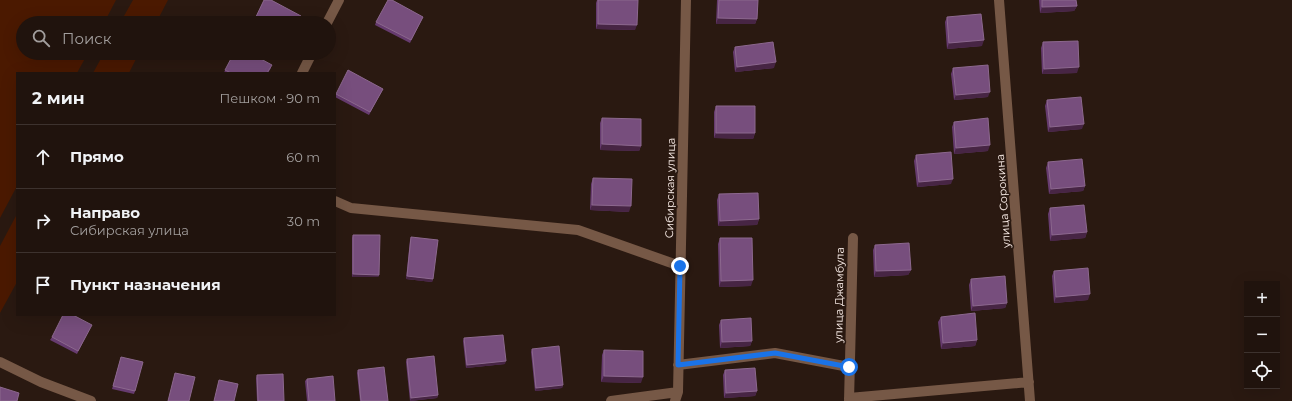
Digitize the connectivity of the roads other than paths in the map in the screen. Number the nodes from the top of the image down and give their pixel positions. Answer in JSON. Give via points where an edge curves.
{"nodes":[{"id":1,"x":339,"y":0,"type":"edge"},
{"id":2,"x":686,"y":0,"type":"edge"},
{"id":3,"x":999,"y":0,"type":"edge"},
{"id":4,"x":331,"y":16,"type":"edge"},
{"id":5,"x":308,"y":60,"type":"edge"},
{"id":6,"x":302,"y":72,"type":"edge"},
{"id":7,"x":336,"y":201,"type":"edge"},
{"id":8,"x":853,"y":238,"type":"dead end"},
{"id":9,"x":680,"y":266,"type":"junction"},
{"id":10,"x":0,"y":362,"type":"edge"},
{"id":11,"x":678,"y":365,"type":"junction"},
{"id":12,"x":849,"y":367,"type":"junction"},
{"id":13,"x":1029,"y":382,"type":"junction"},
{"id":14,"x":676,"y":396,"type":"edge"},
{"id":15,"x":849,"y":399,"type":"edge"},
{"id":16,"x":91,"y":401,"type":"edge"},
{"id":17,"x":611,"y":401,"type":"edge"},
{"id":18,"x":1030,"y":401,"type":"edge"}],
"edges":[{"from":1,"to":4,"type":"street"},
{"from":2,"to":9,"type":"street","name":"Сибирская улица"},
{"from":3,"to":13,"type":"street","name":"улица Сорокина"},
{"from":5,"to":6,"type":"street"},
{"from":7,"to":9,"type":"street","via":[[351,208],[578,230]]},
{"from":8,"to":12,"type":"street","name":"улица Джамбула"},
{"from":9,"to":11,"type":"street","name":"Сибирская улица"},
{"from":10,"to":16,"type":"street","via":[[40,382]]},
{"from":11,"to":12,"type":"street","via":[[775,353]]},
{"from":11,"to":14,"type":"street","name":"Сибирская улица"},
{"from":12,"to":15,"type":"street","name":"улица Джамбула"},
{"from":13,"to":15,"type":"street"},
{"from":13,"to":18,"type":"street","name":"улица Сорокина"},
{"from":14,"to":17,"type":"street"}]}
